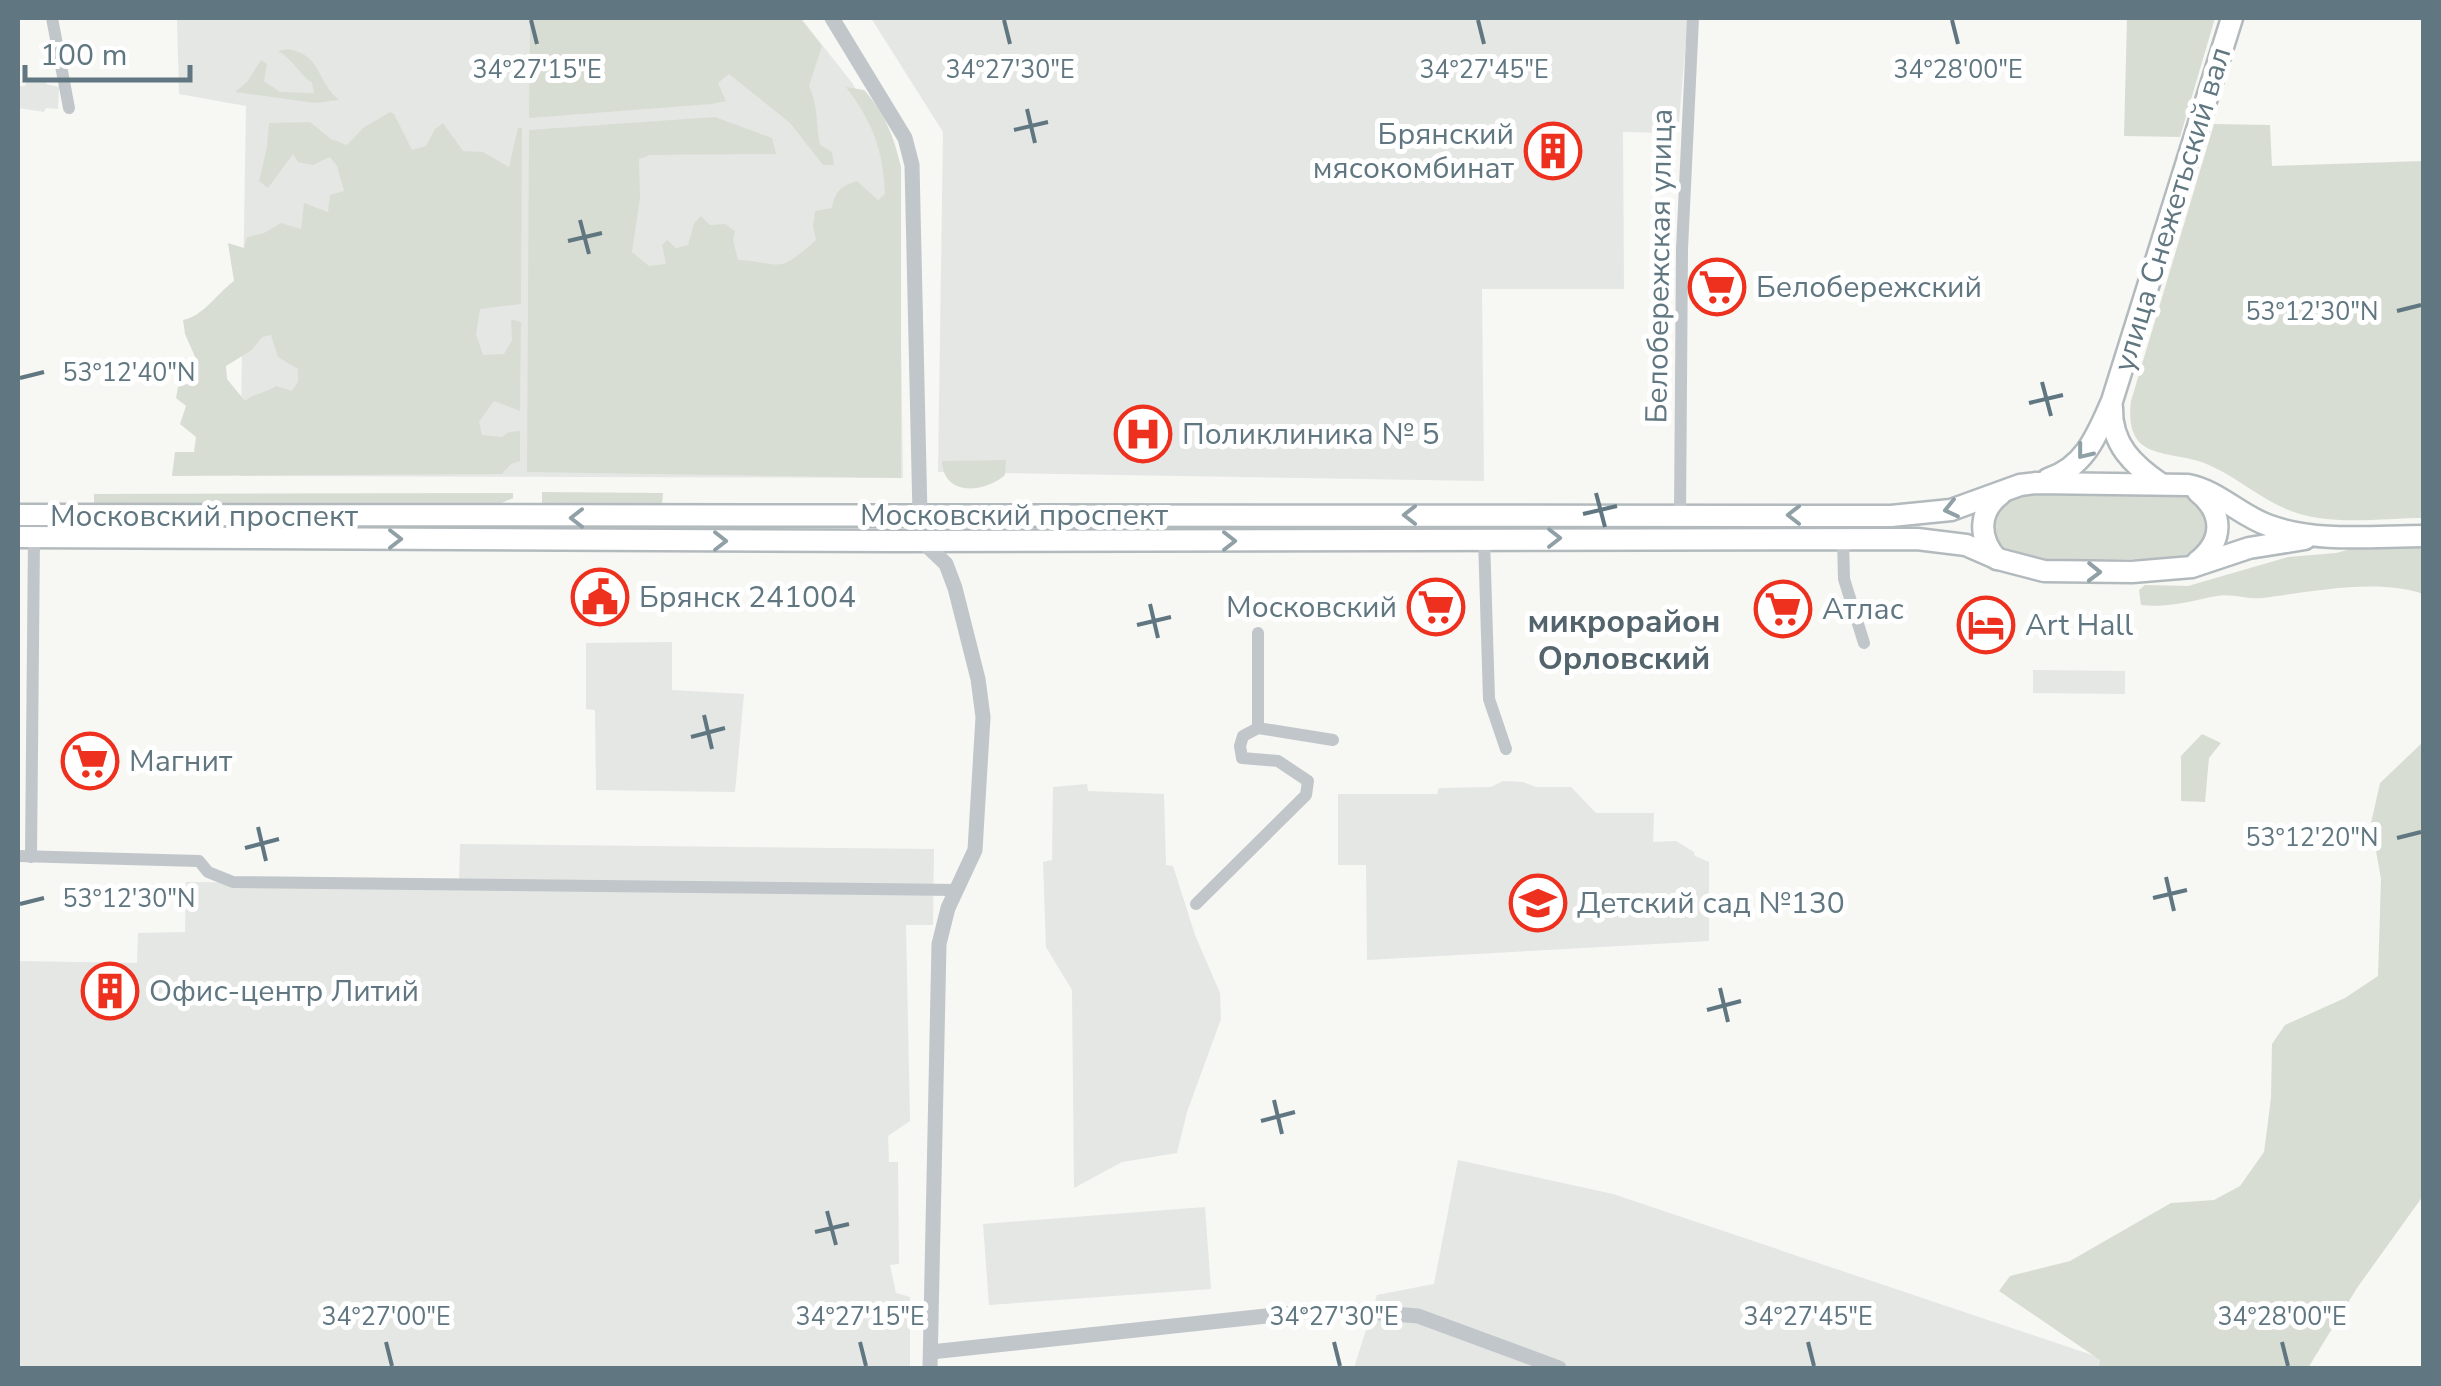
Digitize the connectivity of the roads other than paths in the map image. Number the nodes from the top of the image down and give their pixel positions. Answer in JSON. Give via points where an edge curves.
{"nodes":[{"id":1,"x":52,"y":18,"type":"edge"},
{"id":2,"x":832,"y":18,"type":"edge"},
{"id":3,"x":1693,"y":18,"type":"edge"},
{"id":4,"x":2232,"y":18,"type":"edge"},
{"id":5,"x":69,"y":108,"type":"dead end"},
{"id":6,"x":2112,"y":401,"type":"junction"},
{"id":7,"x":2036,"y":483,"type":"junction"},
{"id":8,"x":2162,"y":485,"type":"junction"},
{"id":9,"x":2188,"y":485,"type":"junction"},
{"id":10,"x":2007,"y":489,"type":"junction"},
{"id":11,"x":25,"y":515,"type":"edge"},
{"id":12,"x":920,"y":515,"type":"junction"},
{"id":13,"x":1680,"y":515,"type":"junction"},
{"id":14,"x":2326,"y":536,"type":"junction"},
{"id":15,"x":2424,"y":536,"type":"edge"},
{"id":16,"x":26,"y":537,"type":"edge"},
{"id":17,"x":1484,"y":539,"type":"junction"},
{"id":18,"x":1843,"y":539,"type":"junction"},
{"id":19,"x":922,"y":540,"type":"junction"},
{"id":20,"x":1998,"y":560,"type":"junction"},
{"id":21,"x":2192,"y":567,"type":"junction"},
{"id":22,"x":1258,"y":633,"type":"dead end"},
{"id":23,"x":1864,"y":643,"type":"dead end"},
{"id":24,"x":1258,"y":728,"type":"junction"},
{"id":25,"x":1333,"y":740,"type":"dead end"},
{"id":26,"x":1506,"y":749,"type":"dead end"},
{"id":27,"x":24,"y":857,"type":"edge"},
{"id":28,"x":957,"y":890,"type":"junction"},
{"id":29,"x":1196,"y":904,"type":"dead end"},
{"id":30,"x":931,"y":1360,"type":"edge"},
{"id":31,"x":1560,"y":1368,"type":"edge"}],
"edges":[{"from":1,"to":5,"type":"street"},
{"from":2,"to":12,"type":"street","via":[[906,138],[912,166]]},
{"from":3,"to":13,"type":"street","name":"Белобережская улица"},
{"from":4,"to":6,"type":"main road","name":"улица Снежетьский вал"},
{"from":6,"to":7,"type":"main road","name":"улица Снежетьский вал","one_way":true,"via":[[2081,459]]},
{"from":6,"to":8,"type":"main road","name":"улица Снежетьский вал","via":[[2122,448]]},
{"from":7,"to":8,"type":"main road","name":"Московский проспект"},
{"from":7,"to":10,"type":"main road","name":"Московский проспект"},
{"from":8,"to":9,"type":"main road","name":"Московский проспект"},
{"from":9,"to":14,"type":"main road","via":[[2205,488],[2269,526]]},
{"from":9,"to":21,"type":"main road","via":[[2218,516],[2212,550]]},
{"from":10,"to":13,"type":"main road","name":"Московский проспект","one_way":true,"via":[[1922,514]]},
{"from":10,"to":20,"type":"main road","via":[[1988,508],[1982,529]]},
{"from":12,"to":11,"type":"main road","name":"Московский проспект","one_way":true},
{"from":11,"to":16,"type":"main road"},
{"from":13,"to":12,"type":"main road","name":"Московский проспект","one_way":true},
{"from":12,"to":19,"type":"main road"},
{"from":14,"to":15,"type":"main road"},
{"from":14,"to":21,"type":"main road","name":"Московский проспект","via":[[2250,548]]},
{"from":16,"to":19,"type":"main road","name":"Московский проспект","one_way":true},
{"from":16,"to":27,"type":"street"},
{"from":17,"to":18,"type":"main road","name":"Московский проспект","one_way":true},
{"from":19,"to":17,"type":"main road","name":"Московский проспект","one_way":true},
{"from":17,"to":26,"type":"street","via":[[1490,698]]},
{"from":18,"to":20,"type":"main road","name":"Московский проспект","via":[[1948,542]]},
{"from":18,"to":23,"type":"street","via":[[1844,579]]},
{"from":19,"to":28,"type":"street","via":[[946,564],[955,588],[983,717],[974,850]]},
{"from":20,"to":21,"type":"main road","name":"Московский проспект","one_way":true,"via":[[2044,571]]},
{"from":22,"to":24,"type":"street"},
{"from":24,"to":25,"type":"street"},
{"from":24,"to":29,"type":"street","via":[[1243,736],[1242,758],[1278,761],[1308,781],[1306,795]]},
{"from":27,"to":28,"type":"street","via":[[199,861],[233,882]]},
{"from":28,"to":30,"type":"street","via":[[939,944]]},
{"from":30,"to":31,"type":"street","via":[[1331,1309],[1418,1316]]}]}
